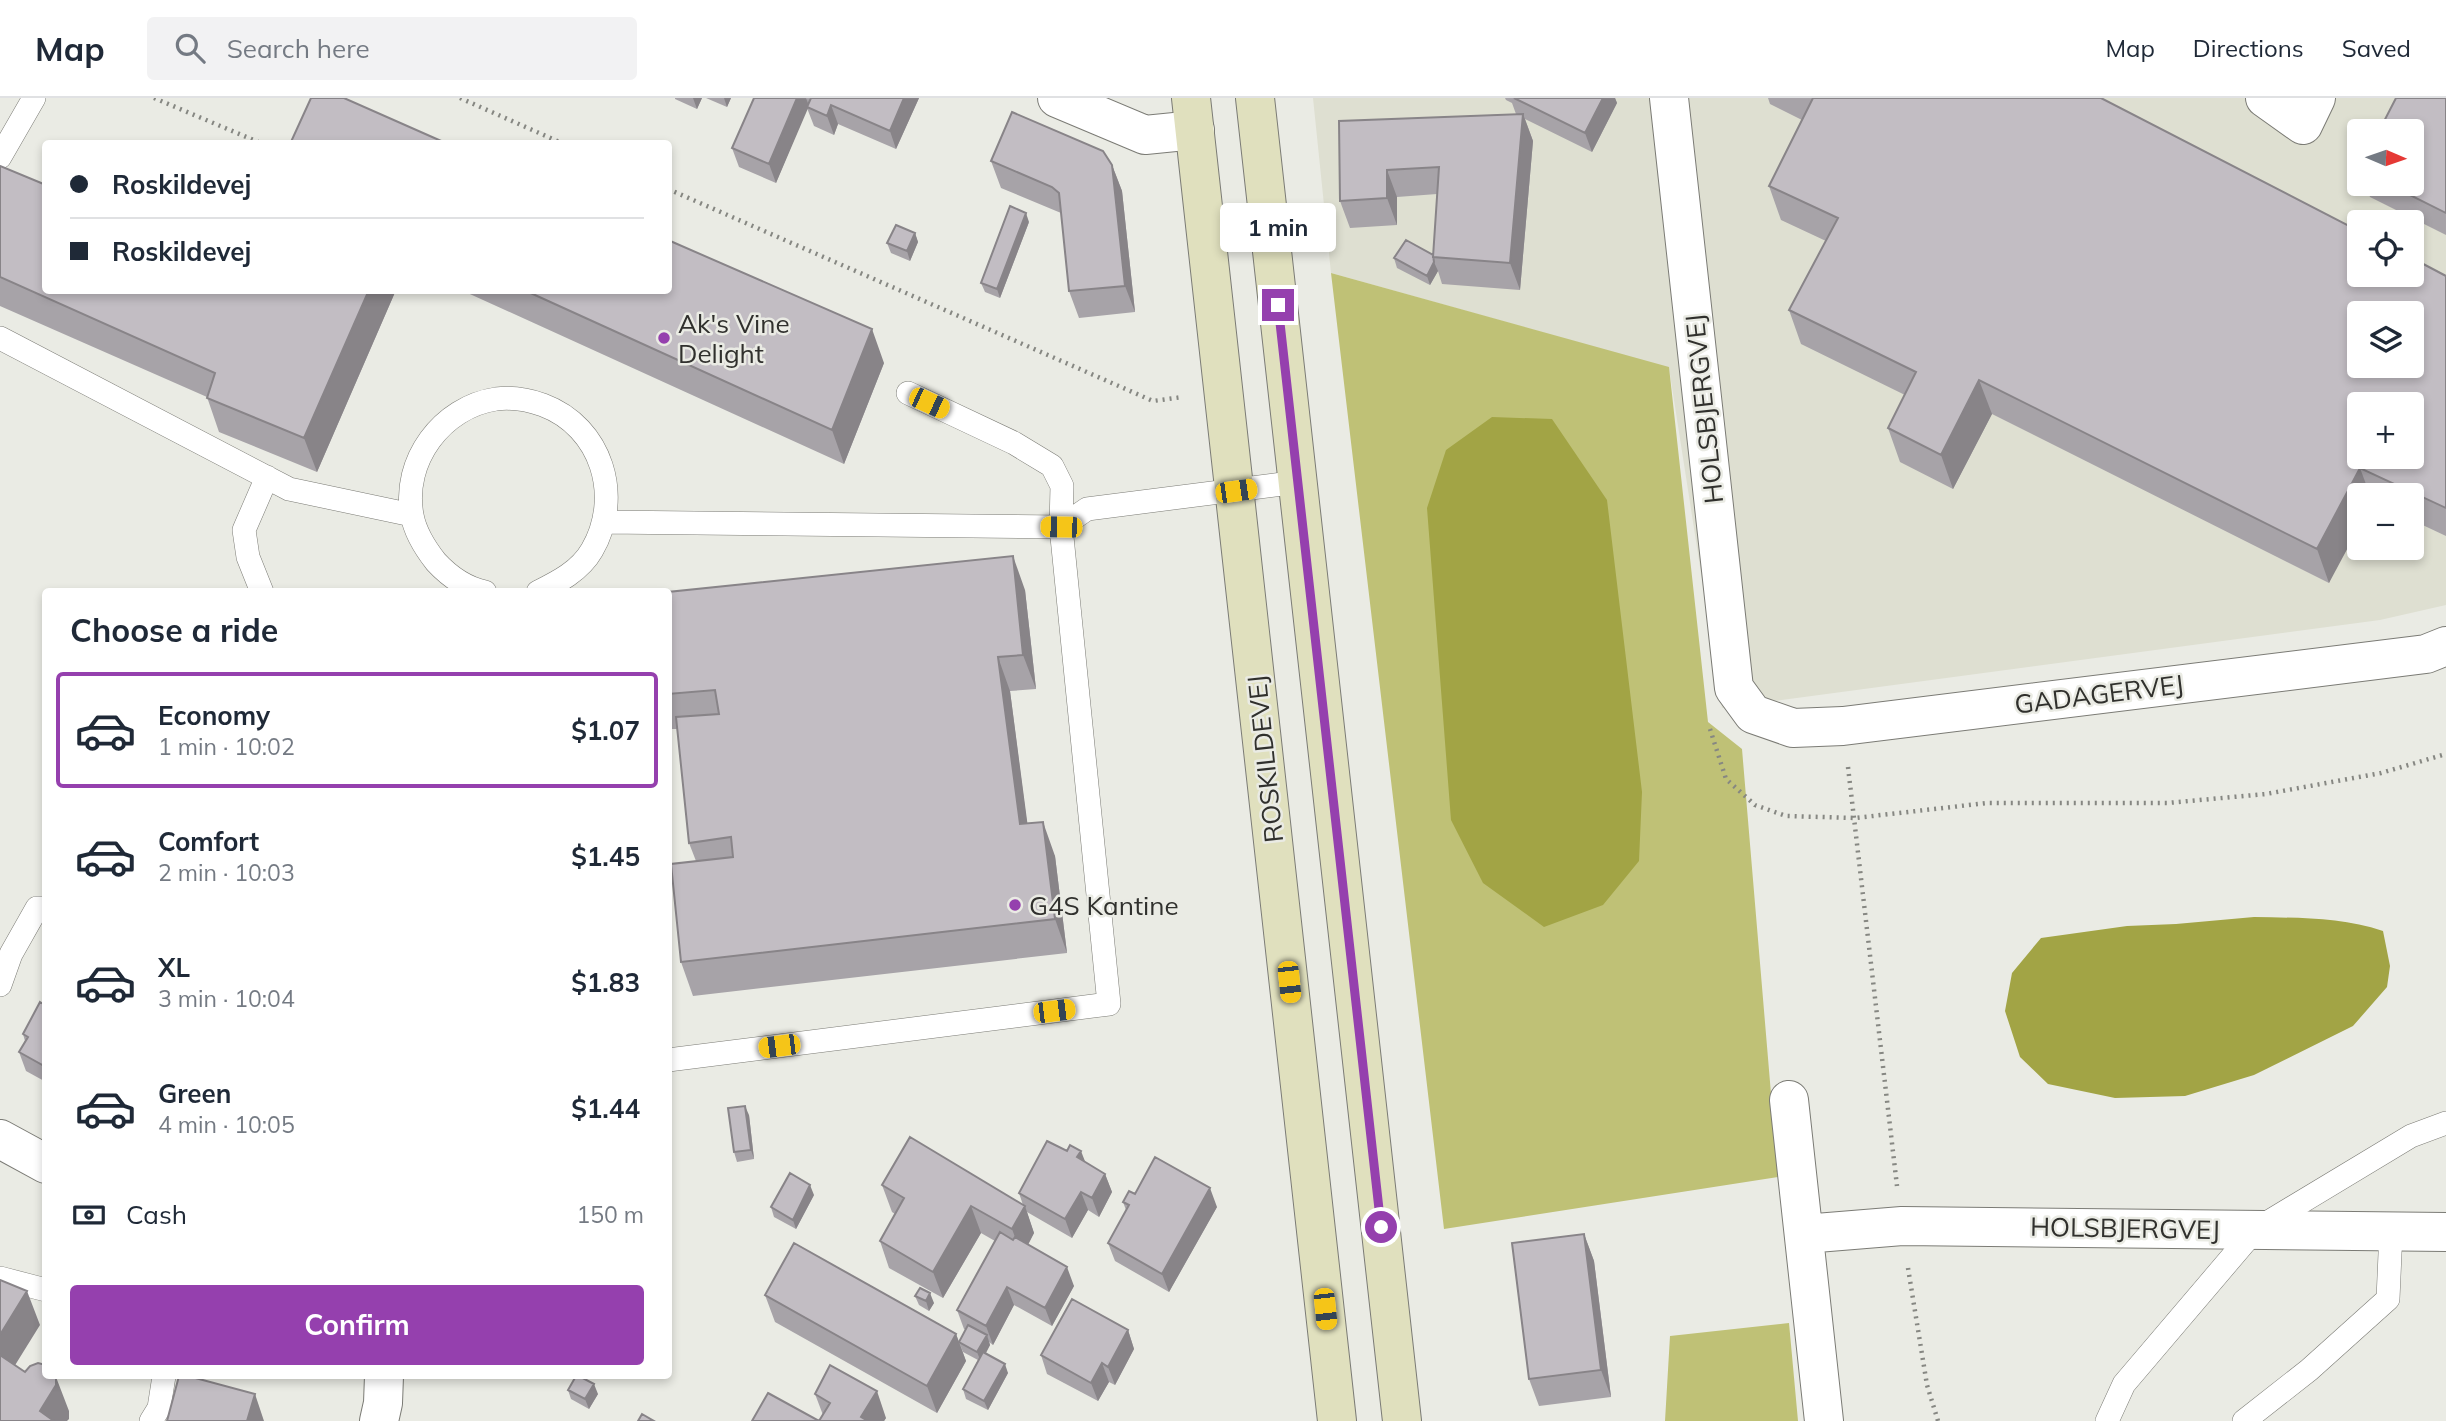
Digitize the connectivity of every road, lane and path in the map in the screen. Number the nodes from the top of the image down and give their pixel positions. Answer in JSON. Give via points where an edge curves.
{"nodes":[{"id":1,"x":34,"y":98,"type":"edge"},
{"id":2,"x":154,"y":98,"type":"edge"},
{"id":3,"x":460,"y":98,"type":"edge"},
{"id":4,"x":1057,"y":98,"type":"edge"},
{"id":5,"x":1255,"y":98,"type":"edge"},
{"id":6,"x":1670,"y":98,"type":"edge"},
{"id":7,"x":2264,"y":98,"type":"edge"},
{"id":8,"x":2316,"y":98,"type":"edge"},
{"id":9,"x":1193,"y":114,"type":"edge"},
{"id":10,"x":254,"y":140,"type":"edge"},
{"id":11,"x":555,"y":140,"type":"edge"},
{"id":12,"x":0,"y":157,"type":"edge"},
{"id":13,"x":672,"y":191,"type":"edge"},
{"id":14,"x":0,"y":338,"type":"edge"},
{"id":15,"x":1225,"y":392,"type":"junction"},
{"id":16,"x":908,"y":393,"type":"dead end"},
{"id":17,"x":267,"y":477,"type":"junction"},
{"id":18,"x":1298,"y":482,"type":"junction"},
{"id":19,"x":1236,"y":491,"type":"junction"},
{"id":20,"x":412,"y":515,"type":"junction"},
{"id":21,"x":605,"y":522,"type":"junction"},
{"id":22,"x":1061,"y":527,"type":"junction"},
{"id":23,"x":569,"y":584,"type":"edge"},
{"id":24,"x":260,"y":588,"type":"edge"},
{"id":25,"x":471,"y":588,"type":"edge"},
{"id":26,"x":2446,"y":646,"type":"edge"},
{"id":27,"x":1754,"y":714,"type":"joint"},
{"id":28,"x":1843,"y":726,"type":"junction"},
{"id":29,"x":2446,"y":754,"type":"edge"},
{"id":30,"x":1855,"y":818,"type":"junction"},
{"id":31,"x":42,"y":908,"type":"edge"},
{"id":32,"x":0,"y":985,"type":"edge"},
{"id":33,"x":672,"y":1059,"type":"edge"},
{"id":34,"x":1789,"y":1100,"type":"dead end"},
{"id":35,"x":2446,"y":1123,"type":"edge"},
{"id":36,"x":0,"y":1139,"type":"edge"},
{"id":37,"x":42,"y":1162,"type":"edge"},
{"id":38,"x":1902,"y":1226,"type":"junction"},
{"id":39,"x":2255,"y":1230,"type":"junction"},
{"id":40,"x":2391,"y":1231,"type":"junction"},
{"id":41,"x":2446,"y":1232,"type":"edge"},
{"id":42,"x":1804,"y":1234,"type":"junction"},
{"id":43,"x":0,"y":1278,"type":"edge"},
{"id":44,"x":42,"y":1289,"type":"edge"},
{"id":45,"x":164,"y":1379,"type":"edge"},
{"id":46,"x":384,"y":1379,"type":"edge"},
{"id":47,"x":151,"y":1421,"type":"edge"},
{"id":48,"x":379,"y":1421,"type":"edge"},
{"id":49,"x":1337,"y":1421,"type":"edge"},
{"id":50,"x":1402,"y":1421,"type":"edge"},
{"id":51,"x":1824,"y":1421,"type":"edge"},
{"id":52,"x":1938,"y":1421,"type":"edge"},
{"id":53,"x":2107,"y":1421,"type":"edge"},
{"id":54,"x":2244,"y":1421,"type":"edge"}],
"edges":[{"from":1,"to":12,"type":"lane"},
{"from":2,"to":10,"type":"path"},
{"from":3,"to":11,"type":"path"},
{"from":4,"to":9,"type":"street","via":[[1145,135]]},
{"from":5,"to":18,"type":"main road"},
{"from":6,"to":27,"type":"street","name":"HOLSBJERGVEJ","via":[[1734,688]]},
{"from":7,"to":8,"type":"street","via":[[2302,125]]},
{"from":9,"to":15,"type":"main road","name":"ROSKILDEVEJ"},
{"from":13,"to":15,"type":"path","via":[[1153,401]]},
{"from":14,"to":17,"type":"lane"},
{"from":15,"to":19,"type":"main road","name":"ROSKILDEVEJ"},
{"from":16,"to":22,"type":"lane","via":[[1052,466],[1062,486]]},
{"from":17,"to":20,"type":"lane","via":[[289,489]]},
{"from":17,"to":24,"type":"lane","via":[[244,530],[247,557]]},
{"from":18,"to":19,"type":"lane"},
{"from":18,"to":50,"type":"main road"},
{"from":19,"to":22,"type":"lane","via":[[1087,509]]},
{"from":19,"to":49,"type":"main road","name":"ROSKILDEVEJ"},
{"from":20,"to":21,"type":"lane","via":[[411,484],[421,453],[439,427],[466,408],[497,399],[528,400],[558,411],[583,431],[603,469]]},
{"from":20,"to":25,"type":"lane","via":[[424,546],[445,572]]},
{"from":21,"to":22,"type":"lane"},
{"from":21,"to":23,"type":"lane"},
{"from":22,"to":33,"type":"lane","via":[[1110,1004]]},
{"from":26,"to":28,"type":"street","name":"GADAGERVEJ","via":[[2426,654]]},
{"from":27,"to":28,"type":"street","name":"GADAGERVEJ","via":[[1793,728]]},
{"from":28,"to":30,"type":"path"},
{"from":29,"to":30,"type":"path","via":[[2381,773],[2266,794],[2167,803],[1987,803]]},
{"from":30,"to":38,"type":"path"},
{"from":31,"to":32,"type":"lane","via":[[37,908],[11,954]]},
{"from":34,"to":42,"type":"street"},
{"from":35,"to":39,"type":"lane","via":[[2411,1136]]},
{"from":36,"to":37,"type":"street"},
{"from":38,"to":39,"type":"street","name":"HOLSBJERGVEJ"},
{"from":38,"to":42,"type":"street","name":"HOLSBJERGVEJ"},
{"from":38,"to":52,"type":"path","via":[[1927,1385]]},
{"from":39,"to":40,"type":"street","name":"HOLSBJERGVEJ"},
{"from":39,"to":53,"type":"lane","via":[[2124,1384]]},
{"from":40,"to":41,"type":"street","name":"HOLSBJERGVEJ"},
{"from":40,"to":54,"type":"lane","via":[[2388,1299]]},
{"from":42,"to":51,"type":"street"},
{"from":43,"to":44,"type":"lane"},
{"from":45,"to":47,"type":"lane","via":[[159,1408]]},
{"from":46,"to":48,"type":"street"}]}
